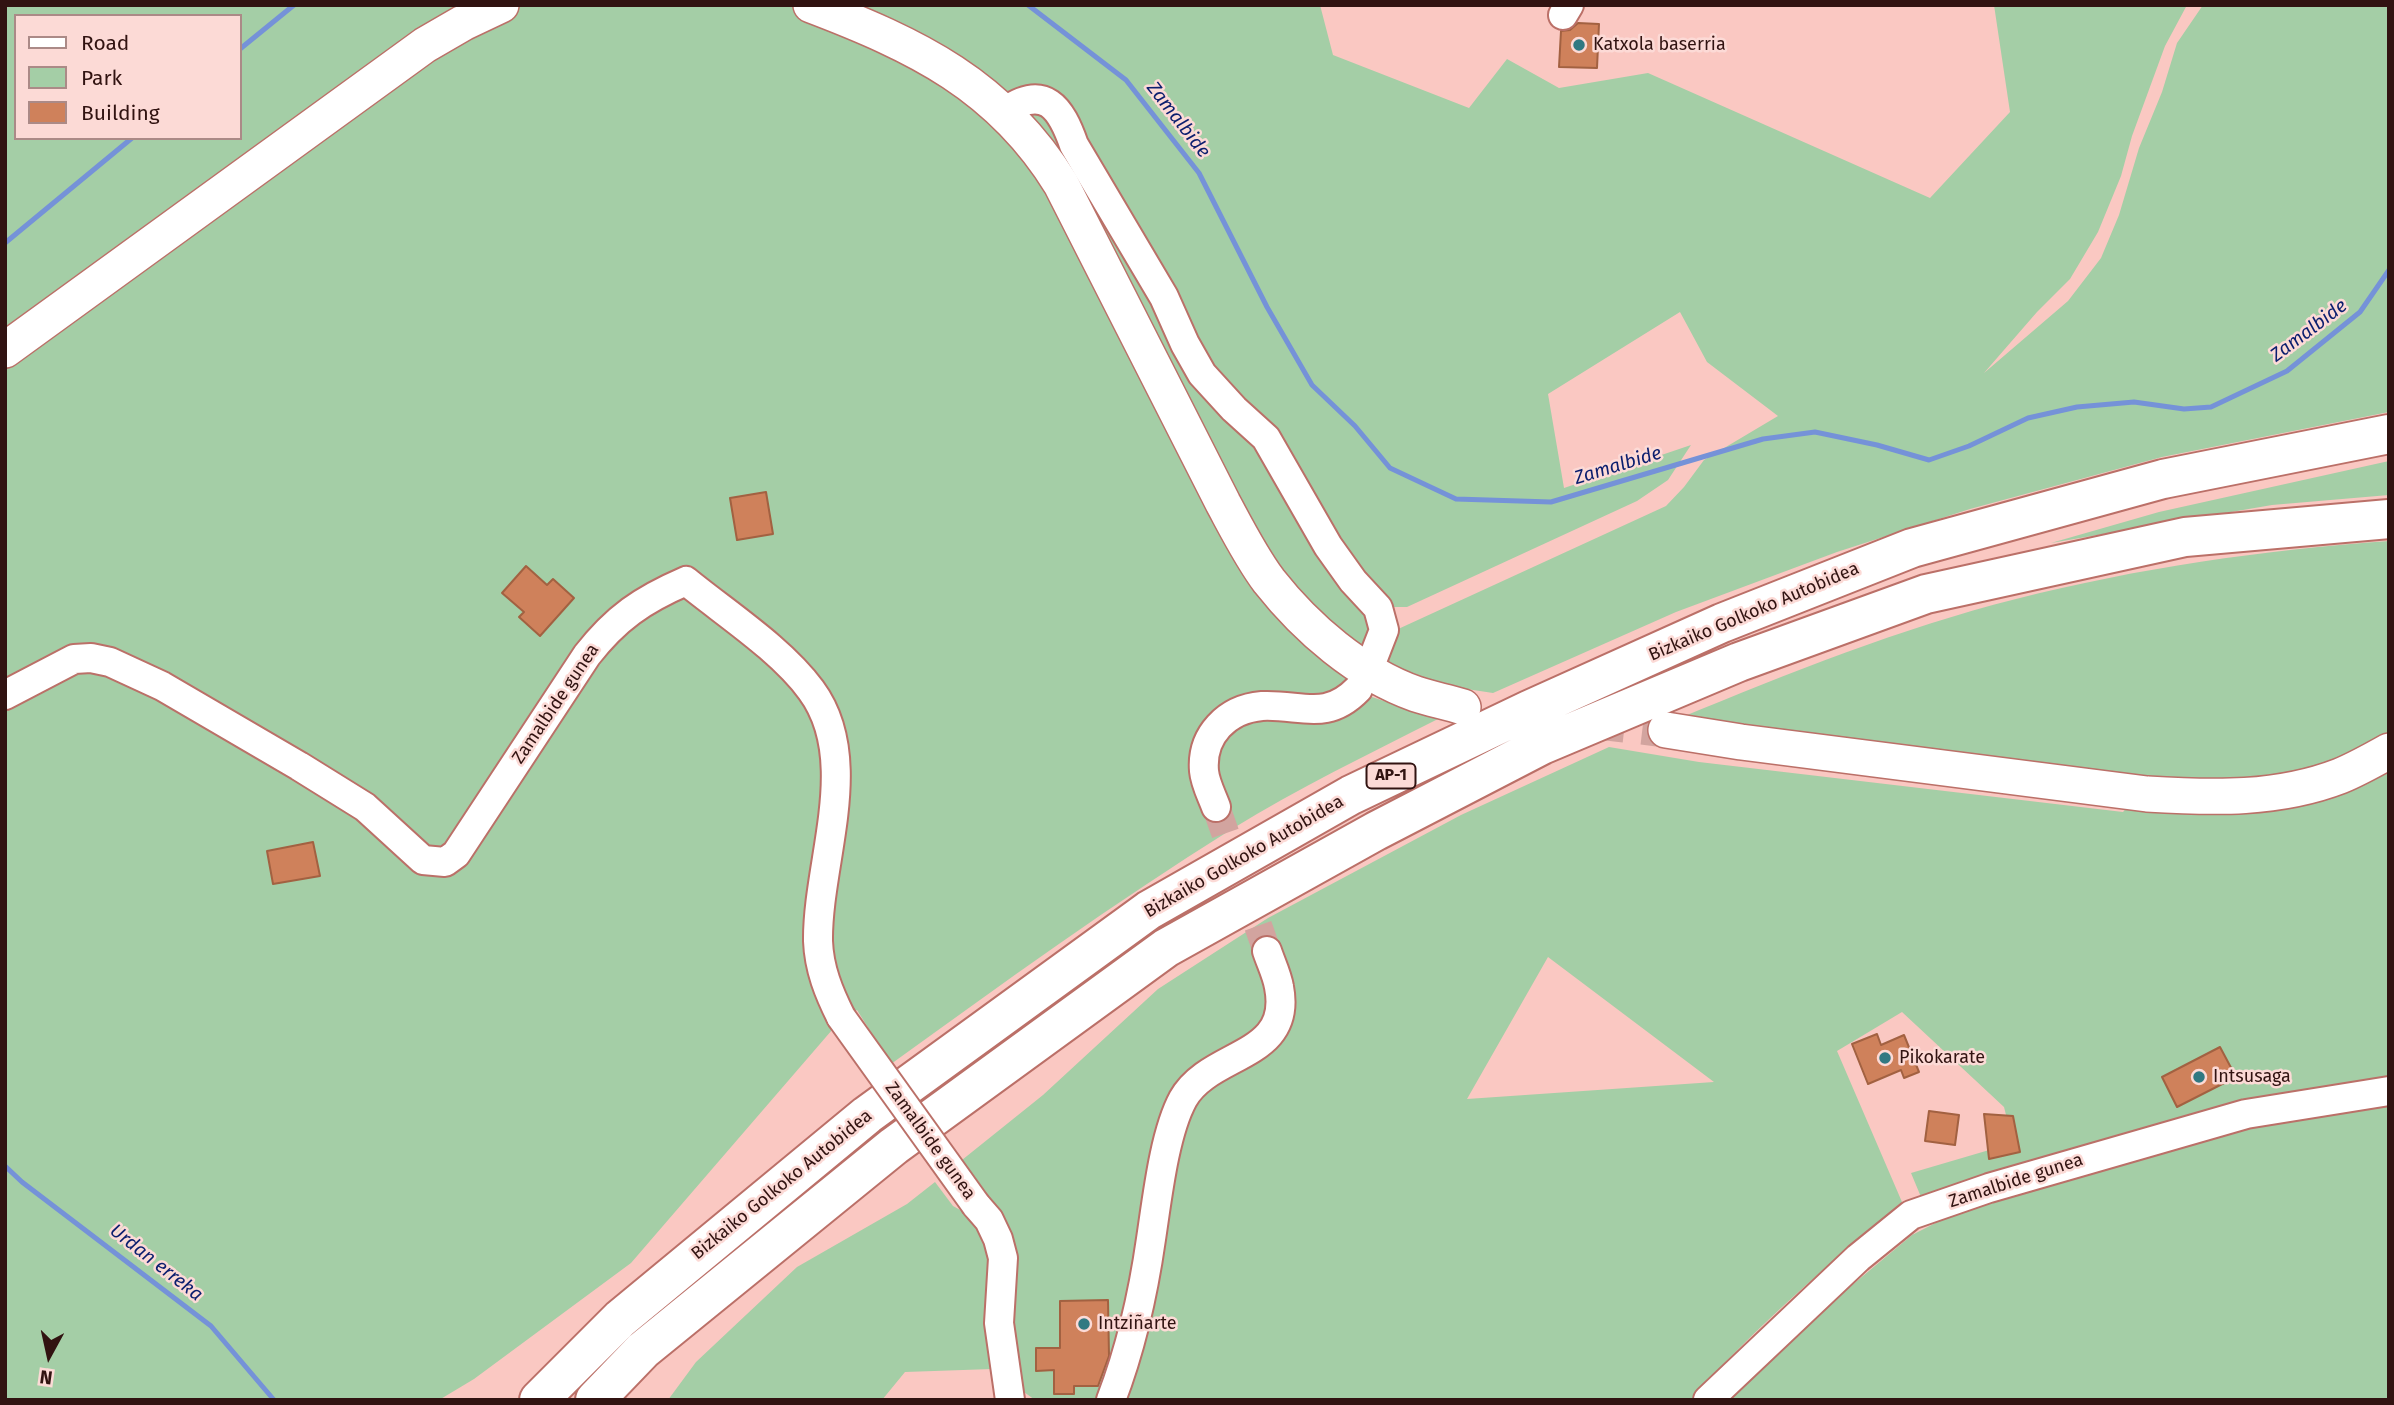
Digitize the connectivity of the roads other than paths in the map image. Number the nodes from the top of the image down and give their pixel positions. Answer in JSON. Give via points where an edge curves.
{"nodes":[{"id":1,"x":501,"y":5,"type":"edge"},
{"id":2,"x":811,"y":5,"type":"edge"},
{"id":3,"x":1004,"y":112,"type":"junction"},
{"id":4,"x":5,"y":350,"type":"edge"},
{"id":5,"x":2389,"y":434,"type":"edge"},
{"id":6,"x":2389,"y":519,"type":"edge"},
{"id":7,"x":1372,"y":661,"type":"dead end"},
{"id":8,"x":1358,"y":689,"type":"dead end"},
{"id":9,"x":5,"y":695,"type":"edge"},
{"id":10,"x":1462,"y":707,"type":"dead end"},
{"id":11,"x":1666,"y":730,"type":"tunnel mouth"},
{"id":12,"x":2389,"y":751,"type":"edge"},
{"id":13,"x":1216,"y":807,"type":"tunnel mouth"},
{"id":14,"x":1267,"y":951,"type":"tunnel mouth"},
{"id":15,"x":2389,"y":1091,"type":"edge"},
{"id":16,"x":539,"y":1400,"type":"edge"},
{"id":17,"x":595,"y":1400,"type":"edge"},
{"id":18,"x":1010,"y":1400,"type":"edge"},
{"id":19,"x":1111,"y":1400,"type":"edge"},
{"id":20,"x":1708,"y":1400,"type":"edge"}],
"edges":[{"from":1,"to":4,"type":"main road","via":[[425,45]]},
{"from":2,"to":3,"type":"main road","via":[[927,57],[979,89]]},
{"from":3,"to":7,"type":"street","via":[[1033,99],[1051,103],[1065,120],[1074,145],[1164,297],[1202,374],[1266,438],[1328,546],[1378,608],[1384,631]]},
{"from":3,"to":10,"type":"main road","via":[[1046,160],[1067,195],[1223,503],[1269,580],[1317,631],[1364,667],[1414,693]]},
{"from":5,"to":16,"type":"highway","name":"Bizkaiko Golkoko Autobidea","number":"AP-1","via":[[2164,479],[1912,548],[1722,623],[1351,795],[1149,910],[867,1115],[620,1319]]},
{"from":6,"to":17,"type":"highway","number":"AP-1","via":[[2185,537],[1926,594],[1739,662],[1542,745],[1166,948],[894,1146],[643,1350]]},
{"from":8,"to":13,"type":"street","via":[[1334,706],[1318,710],[1261,706],[1237,713],[1219,725],[1209,738],[1204,757],[1204,774]]},
{"from":9,"to":18,"type":"street","name":"Zamalbide gunea","bridge":true,"via":[[74,659],[110,662],[162,686],[332,786],[365,807],[423,860],[445,862],[456,854],[606,630],[653,596],[686,581],[774,652],[812,691],[823,712],[836,768],[818,939],[826,985],[841,1017],[989,1220],[998,1239],[1003,1258],[999,1323]]},
{"from":11,"to":12,"type":"main road","via":[[2197,797],[2271,794],[2311,785]]},
{"from":14,"to":19,"type":"street","via":[[1279,986],[1278,1018],[1262,1044],[1209,1072],[1191,1086],[1182,1102],[1157,1192],[1132,1338]]},
{"from":15,"to":20,"type":"street","name":"Zamalbide gunea","via":[[2246,1114],[1911,1215],[1858,1258]]}]}
